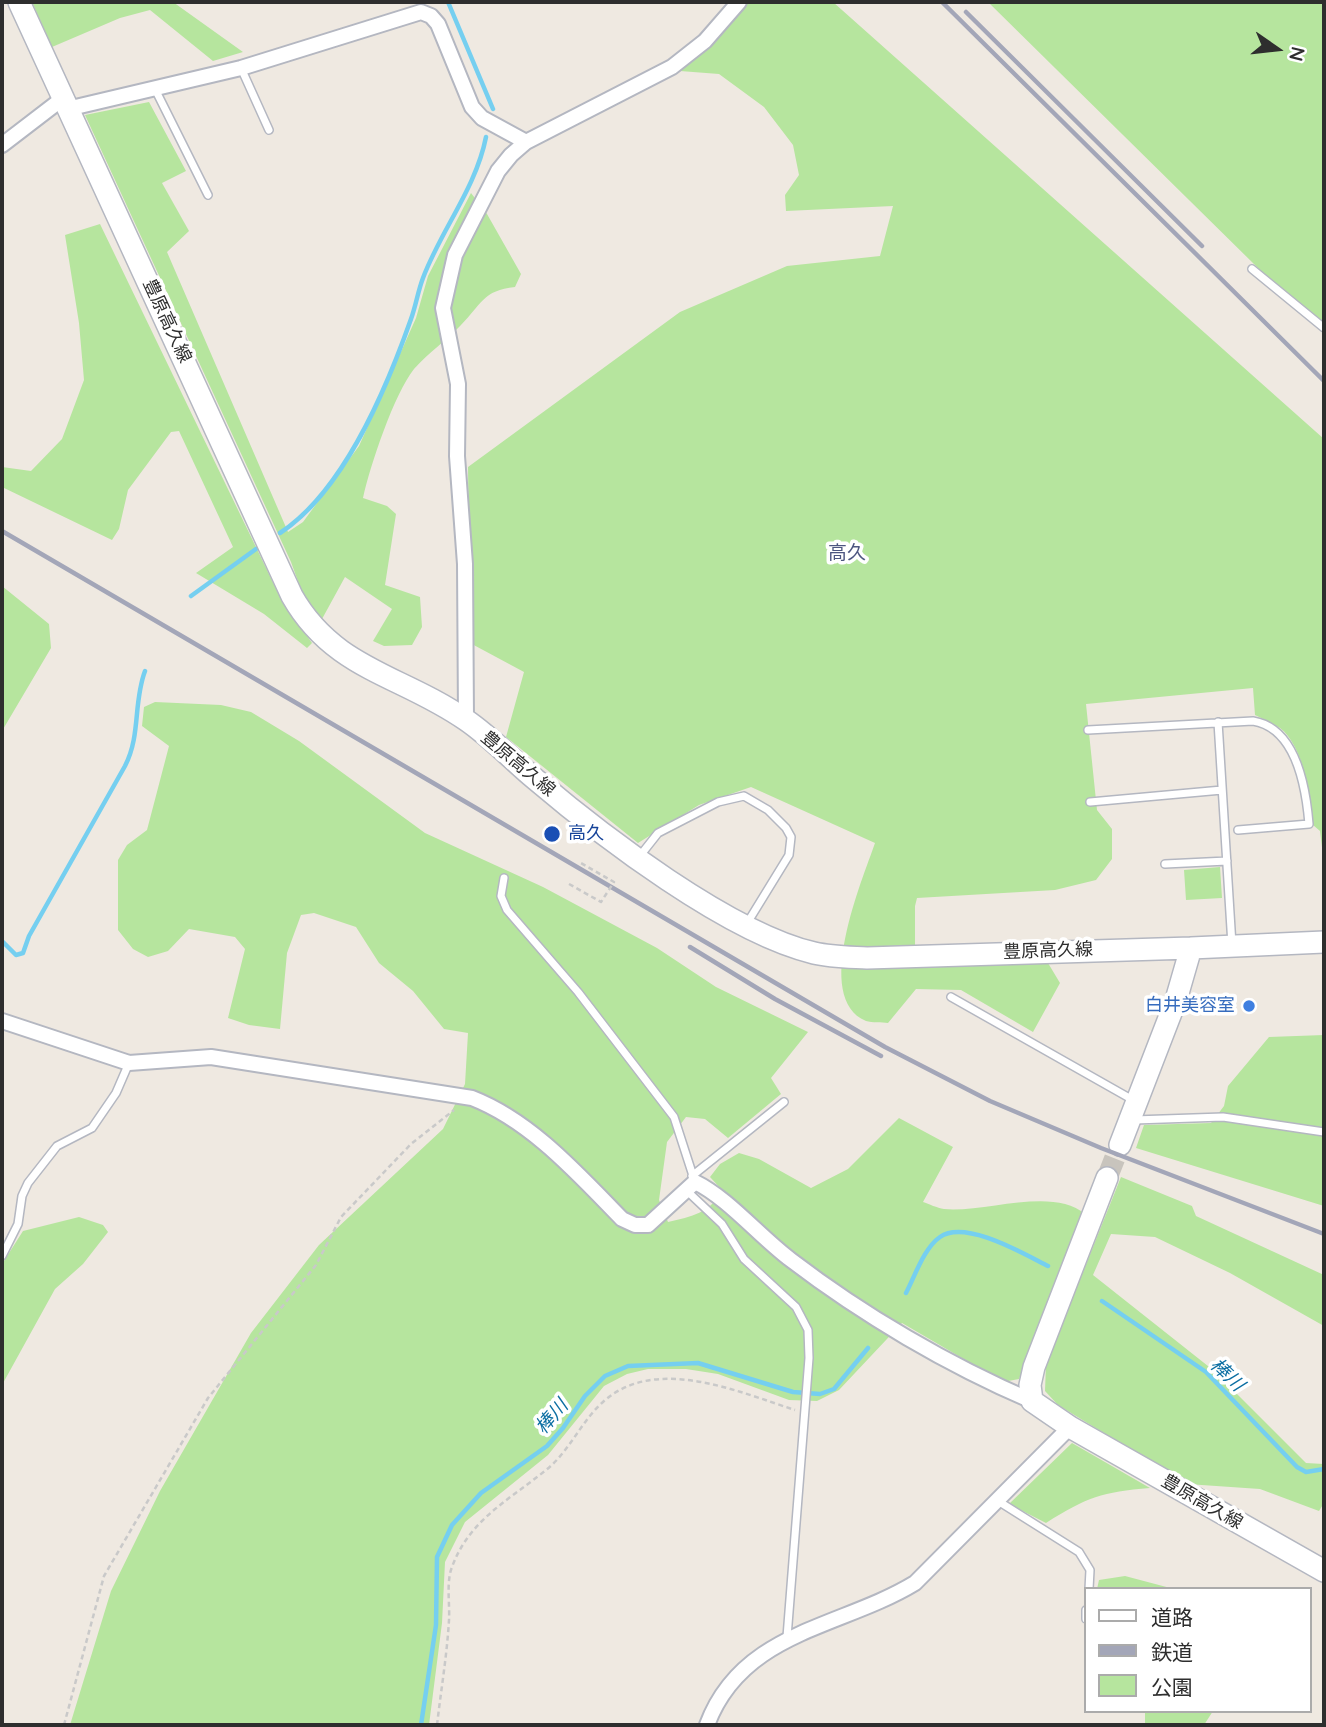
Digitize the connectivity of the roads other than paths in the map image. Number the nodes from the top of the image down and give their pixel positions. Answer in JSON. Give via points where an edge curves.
{"nodes":[{"id":1,"x":19,"y":2,"type":"edge"},
{"id":2,"x":738,"y":2,"type":"edge"},
{"id":3,"x":241,"y":68,"type":"junction"},
{"id":4,"x":155,"y":88,"type":"junction"},
{"id":5,"x":64,"y":104,"type":"junction"},
{"id":6,"x":269,"y":130,"type":"dead end"},
{"id":7,"x":526,"y":142,"type":"junction"},
{"id":8,"x":2,"y":145,"type":"edge"},
{"id":9,"x":208,"y":195,"type":"dead end"},
{"id":10,"x":1252,"y":269,"type":"dead end"},
{"id":11,"x":1324,"y":328,"type":"edge"},
{"id":12,"x":466,"y":719,"type":"junction"},
{"id":13,"x":1218,"y":722,"type":"junction"},
{"id":14,"x":1088,"y":730,"type":"dead end"},
{"id":15,"x":1222,"y":790,"type":"junction"},
{"id":16,"x":1090,"y":802,"type":"dead end"},
{"id":17,"x":1238,"y":830,"type":"dead end"},
{"id":18,"x":638,"y":858,"type":"junction"},
{"id":19,"x":1227,"y":860,"type":"junction"},
{"id":20,"x":1164,"y":864,"type":"dead end"},
{"id":21,"x":504,"y":878,"type":"dead end"},
{"id":22,"x":746,"y":925,"type":"junction"},
{"id":23,"x":1324,"y":942,"type":"edge"},
{"id":24,"x":1232,"y":946,"type":"junction"},
{"id":25,"x":1191,"y":948,"type":"junction"},
{"id":26,"x":951,"y":997,"type":"dead end"},
{"id":27,"x":2,"y":1021,"type":"edge"},
{"id":28,"x":129,"y":1063,"type":"junction"},
{"id":29,"x":784,"y":1102,"type":"dead end"},
{"id":30,"x":1134,"y":1111,"type":"junction"},
{"id":31,"x":1324,"y":1132,"type":"edge"},
{"id":32,"x":1120,"y":1144,"type":"tunnel mouth"},
{"id":33,"x":1107,"y":1178,"type":"tunnel mouth"},
{"id":34,"x":691,"y":1182,"type":"junction"},
{"id":35,"x":2,"y":1256,"type":"edge"},
{"id":36,"x":1032,"y":1401,"type":"junction"},
{"id":37,"x":1070,"y":1427,"type":"junction"},
{"id":38,"x":998,"y":1501,"type":"junction"},
{"id":39,"x":1324,"y":1571,"type":"edge"},
{"id":40,"x":1089,"y":1587,"type":"edge"},
{"id":41,"x":787,"y":1637,"type":"junction"},
{"id":42,"x":707,"y":1725,"type":"edge"}],
"edges":[{"from":1,"to":5,"type":"main road","name":"豊原高久線"},
{"from":2,"to":7,"type":"street","via":[[705,41],[672,67]]},
{"from":3,"to":4,"type":"street"},
{"from":3,"to":6,"type":"lane"},
{"from":3,"to":7,"type":"street","via":[[421,12],[438,24],[472,107],[482,118]]},
{"from":4,"to":5,"type":"street"},
{"from":4,"to":9,"type":"lane"},
{"from":5,"to":8,"type":"street"},
{"from":5,"to":12,"type":"main road","name":"豊原高久線","via":[[305,619],[345,654]]},
{"from":7,"to":12,"type":"street","via":[[498,171],[455,255],[443,308],[458,384]]},
{"from":10,"to":11,"type":"lane"},
{"from":12,"to":18,"type":"main road","name":"豊原高久線"},
{"from":13,"to":14,"type":"lane"},
{"from":13,"to":15,"type":"lane"},
{"from":13,"to":17,"type":"lane","via":[[1266,723],[1279,731],[1307,794],[1309,824]]},
{"from":15,"to":16,"type":"lane"},
{"from":15,"to":19,"type":"lane"},
{"from":18,"to":22,"type":"main road","name":"豊原高久線"},
{"from":18,"to":22,"type":"lane","via":[[658,833],[718,802],[744,796],[755,801],[786,828],[791,845]]},
{"from":19,"to":20,"type":"lane"},
{"from":19,"to":24,"type":"lane"},
{"from":21,"to":34,"type":"lane","via":[[501,896],[507,911],[578,992],[674,1117]]},
{"from":22,"to":25,"type":"main road","name":"豊原高久線","via":[[814,954],[839,957]]},
{"from":23,"to":24,"type":"main road","name":"豊原高久線"},
{"from":24,"to":25,"type":"main road","name":"豊原高久線"},
{"from":25,"to":30,"type":"main road"},
{"from":26,"to":30,"type":"lane"},
{"from":27,"to":28,"type":"street"},
{"from":28,"to":34,"type":"street","via":[[211,1057],[472,1098],[520,1123],[622,1219],[635,1225],[648,1225],[661,1216]]},
{"from":28,"to":35,"type":"lane","via":[[116,1093],[92,1128],[57,1146],[28,1183],[18,1224]]},
{"from":29,"to":34,"type":"lane"},
{"from":30,"to":31,"type":"lane","via":[[1223,1117]]},
{"from":30,"to":32,"type":"main road"},
{"from":33,"to":36,"type":"main road","via":[[1034,1367]]},
{"from":34,"to":36,"type":"street","via":[[869,1313],[976,1375]]},
{"from":34,"to":41,"type":"lane","via":[[744,1259],[803,1317],[810,1343]]},
{"from":36,"to":37,"type":"main road","name":"豊原高久線"},
{"from":37,"to":38,"type":"street"},
{"from":37,"to":39,"type":"main road","name":"豊原高久線"},
{"from":38,"to":40,"type":"lane","via":[[1079,1552],[1090,1570]]},
{"from":38,"to":41,"type":"street","via":[[915,1583],[886,1600]]},
{"from":41,"to":42,"type":"street","via":[[743,1671],[724,1693]]}]}
